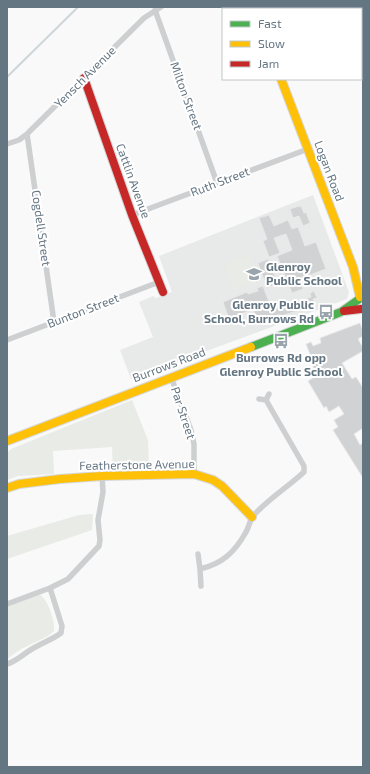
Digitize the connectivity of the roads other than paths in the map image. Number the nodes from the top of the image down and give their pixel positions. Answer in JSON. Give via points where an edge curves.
{"nodes":[{"id":1,"x":161,"y":7,"type":"edge"},
{"id":2,"x":155,"y":10,"type":"junction"},
{"id":3,"x":84,"y":78,"type":"junction"},
{"id":4,"x":280,"y":80,"type":"edge"},
{"id":5,"x":27,"y":134,"type":"junction"},
{"id":6,"x":7,"y":144,"type":"edge"},
{"id":7,"x":308,"y":149,"type":"junction"},
{"id":8,"x":217,"y":183,"type":"junction"},
{"id":9,"x":132,"y":215,"type":"junction"},
{"id":10,"x":355,"y":272,"type":"junction"},
{"id":11,"x":159,"y":282,"type":"junction"},
{"id":12,"x":363,"y":285,"type":"edge"},
{"id":13,"x":163,"y":292,"type":"dead end"},
{"id":14,"x":360,"y":297,"type":"edge"},
{"id":15,"x":362,"y":310,"type":"edge"},
{"id":16,"x":341,"y":312,"type":"junction"},
{"id":17,"x":54,"y":322,"type":"junction"},
{"id":18,"x":7,"y":340,"type":"edge"},
{"id":19,"x":171,"y":377,"type":"junction"},
{"id":20,"x":269,"y":394,"type":"dead end"},
{"id":21,"x":259,"y":399,"type":"dead end"},
{"id":22,"x":266,"y":400,"type":"junction"},
{"id":23,"x":7,"y":441,"type":"edge"},
{"id":24,"x":194,"y":474,"type":"junction"},
{"id":25,"x":102,"y":476,"type":"junction"},
{"id":26,"x":7,"y":488,"type":"edge"},
{"id":27,"x":252,"y":517,"type":"junction"},
{"id":28,"x":198,"y":554,"type":"dead end"},
{"id":29,"x":200,"y":569,"type":"junction"},
{"id":30,"x":200,"y":586,"type":"dead end"},
{"id":31,"x":50,"y":588,"type":"junction"},
{"id":32,"x":7,"y":604,"type":"edge"},
{"id":33,"x":7,"y":664,"type":"edge"}],
"edges":[{"from":1,"to":2,"type":"street","name":"Yensch Avenue"},
{"from":2,"to":3,"type":"street","name":"Yensch Avenue"},
{"from":2,"to":8,"type":"street","name":"Milton Street"},
{"from":3,"to":5,"type":"street","name":"Yensch Avenue"},
{"from":3,"to":9,"type":"main road","name":"Cattlin Avenue"},
{"from":4,"to":7,"type":"main road","name":"Logan Road"},
{"from":5,"to":6,"type":"street","name":"Yensch Avenue"},
{"from":5,"to":17,"type":"street","name":"Cogdell Street"},
{"from":7,"to":8,"type":"street","name":"Ruth Street"},
{"from":7,"to":10,"type":"main road","name":"Logan Road"},
{"from":8,"to":9,"type":"street","name":"Ruth Street"},
{"from":9,"to":11,"type":"main road","name":"Cattlin Avenue"},
{"from":10,"to":12,"type":"main road","name":"Logan Road"},
{"from":10,"to":14,"type":"main road","name":"Logan Road"},
{"from":11,"to":13,"type":"main road","name":"Cattlin Avenue"},
{"from":11,"to":17,"type":"street","name":"Bunton Street"},
{"from":14,"to":15,"type":"main road","name":"Logan Road","via":[[359,305]]},
{"from":14,"to":16,"type":"main road","name":"Burrows Road"},
{"from":15,"to":16,"type":"main road","name":"Burrows Road"},
{"from":16,"to":19,"type":"main road","name":"Burrows Road"},
{"from":17,"to":18,"type":"street","name":"Bunton Street"},
{"from":19,"to":23,"type":"main road","name":"Burrows Road"},
{"from":19,"to":24,"type":"street","name":"Par Street","via":[[191,430],[194,444]]},
{"from":20,"to":22,"type":"street"},
{"from":21,"to":22,"type":"street"},
{"from":22,"to":27,"type":"street","via":[[305,469]]},
{"from":24,"to":25,"type":"main road","name":"Featherstone Avenue"},
{"from":24,"to":27,"type":"main road","name":"Featherstone Avenue","via":[[222,486]]},
{"from":25,"to":26,"type":"main road","name":"Featherstone Avenue","via":[[19,484]]},
{"from":25,"to":31,"type":"street","via":[[103,492],[98,520],[99,546],[68,579]]},
{"from":27,"to":29,"type":"street","via":[[234,551],[217,564]]},
{"from":28,"to":29,"type":"street"},
{"from":29,"to":30,"type":"street"},
{"from":31,"to":32,"type":"street"},
{"from":31,"to":33,"type":"street","via":[[62,626],[60,634]]}]}
